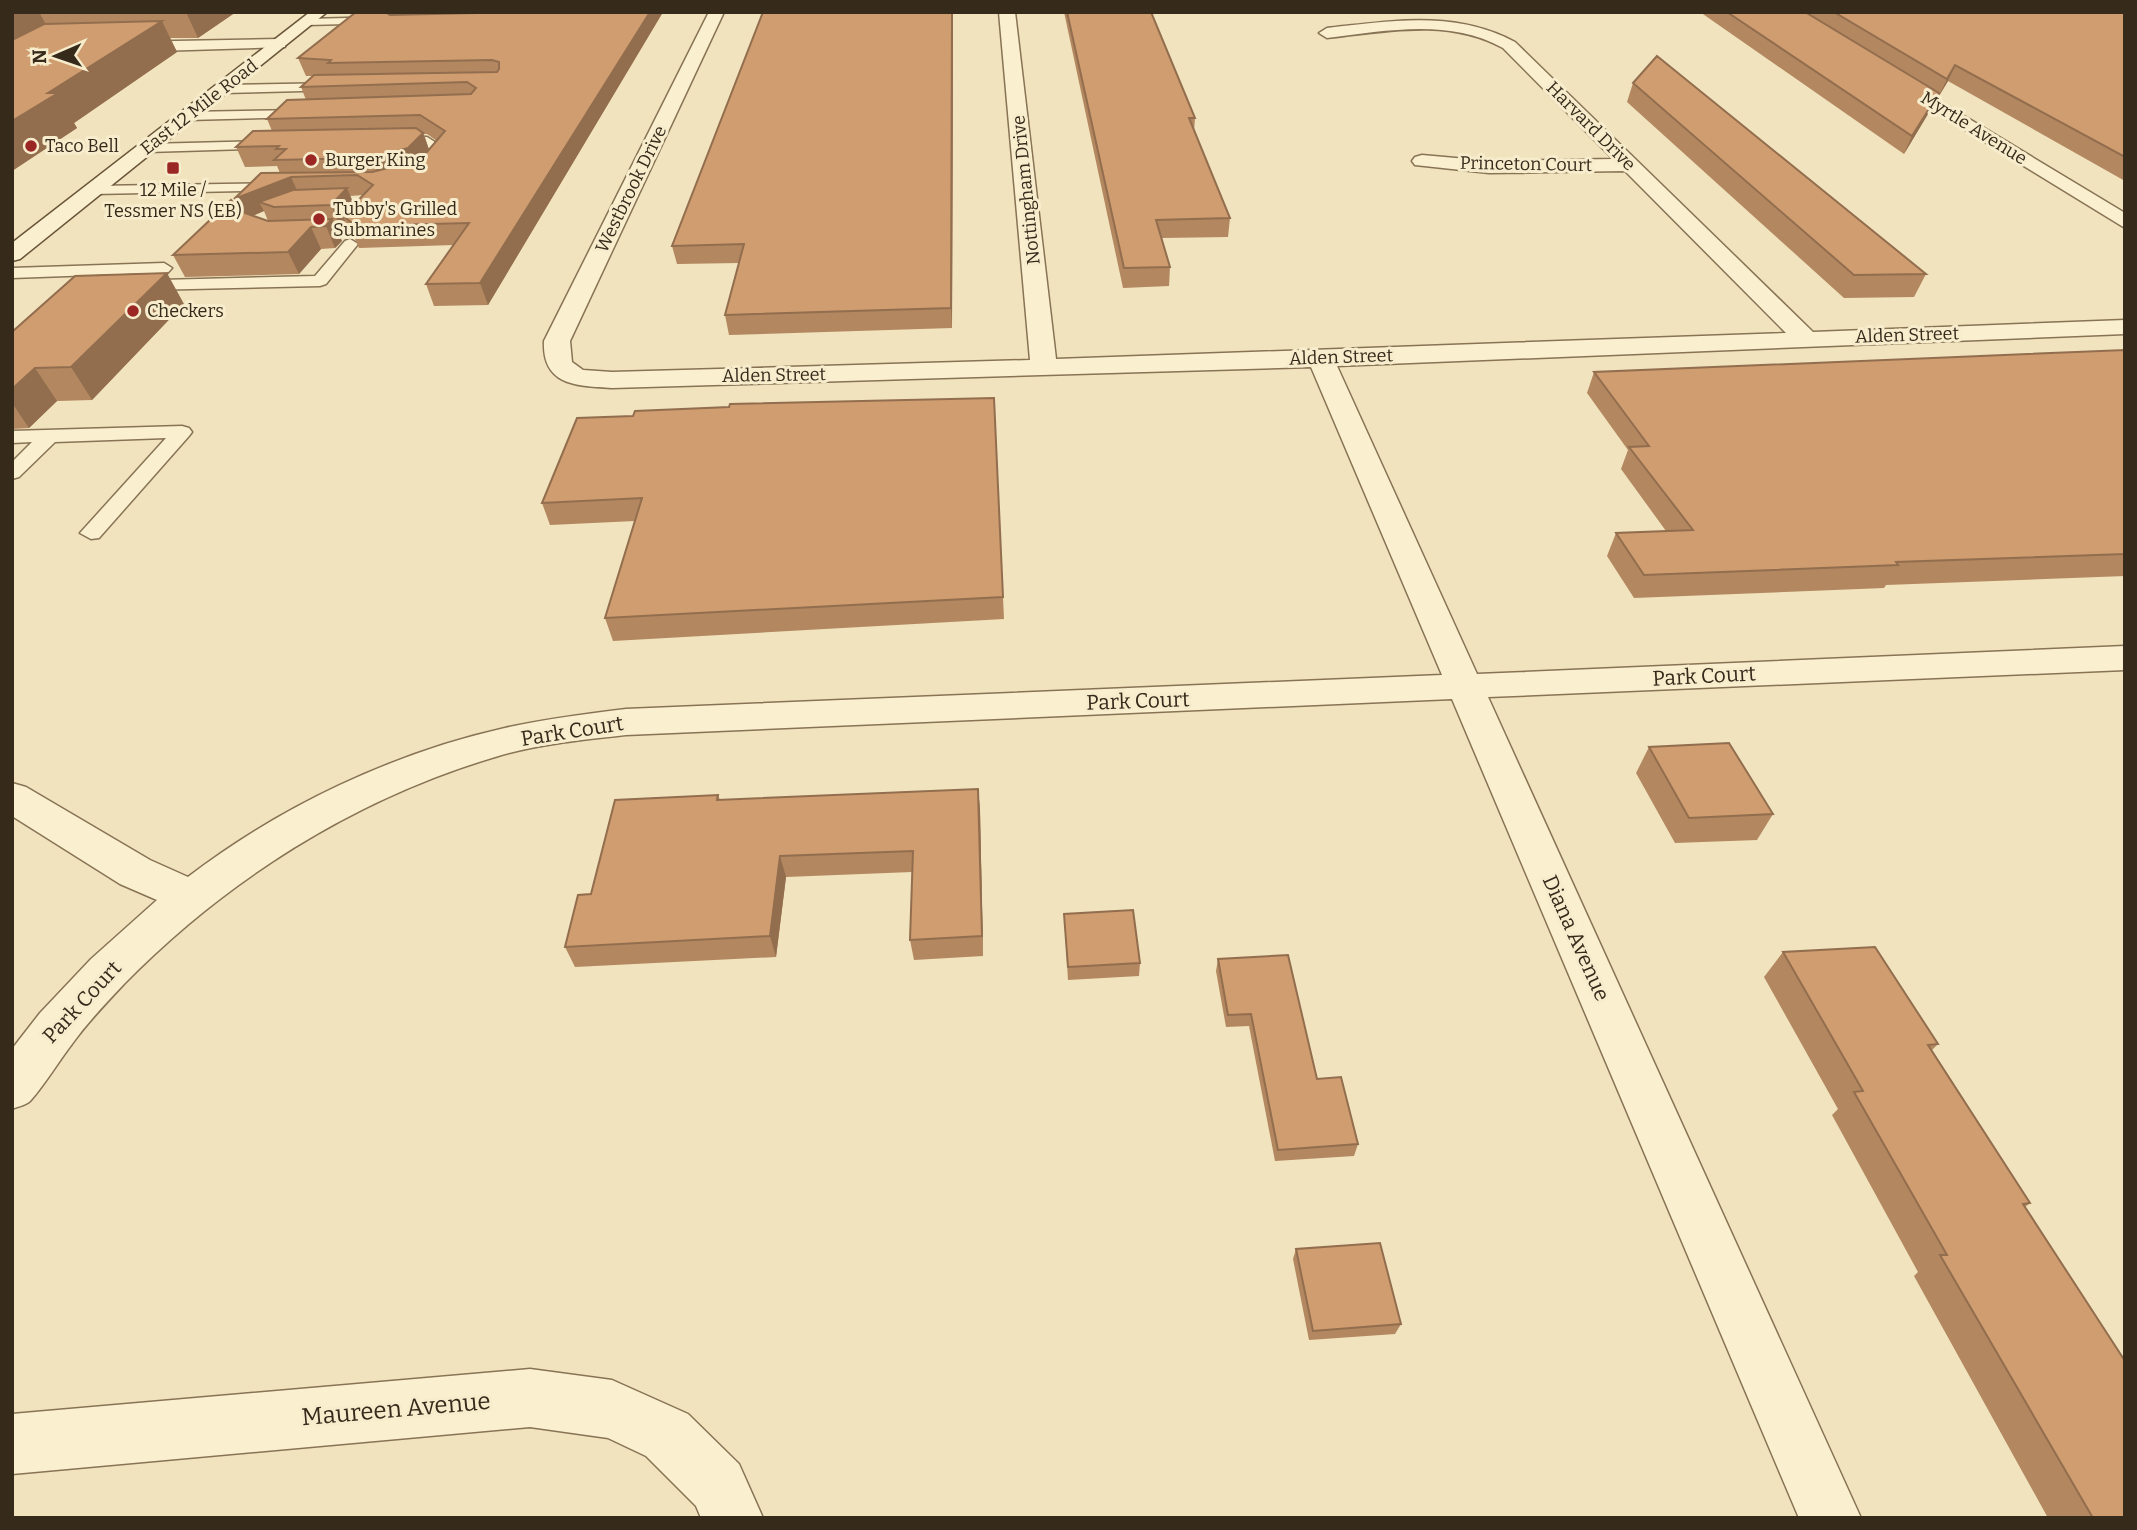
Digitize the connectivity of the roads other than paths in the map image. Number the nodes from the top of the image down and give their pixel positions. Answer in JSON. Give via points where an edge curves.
{"nodes":[{"id":1,"x":412,"y":12,"type":"edge"},
{"id":2,"x":717,"y":12,"type":"edge"},
{"id":3,"x":1007,"y":12,"type":"edge"},
{"id":4,"x":313,"y":17,"type":"edge"},
{"id":5,"x":388,"y":20,"type":"junction"},
{"id":6,"x":409,"y":26,"type":"edge"},
{"id":7,"x":1327,"y":33,"type":"dead end"},
{"id":8,"x":279,"y":44,"type":"junction"},
{"id":9,"x":102,"y":47,"type":"edge"},
{"id":10,"x":1868,"y":63,"type":"edge"},
{"id":11,"x":353,"y":87,"type":"edge"},
{"id":12,"x":223,"y":89,"type":"junction"},
{"id":13,"x":317,"y":114,"type":"edge"},
{"id":14,"x":188,"y":116,"type":"junction"},
{"id":15,"x":371,"y":142,"type":"edge"},
{"id":16,"x":288,"y":144,"type":"edge"},
{"id":17,"x":148,"y":148,"type":"junction"},
{"id":18,"x":1422,"y":161,"type":"dead end"},
{"id":19,"x":1630,"y":165,"type":"junction"},
{"id":20,"x":411,"y":176,"type":"edge"},
{"id":21,"x":300,"y":186,"type":"edge"},
{"id":22,"x":94,"y":190,"type":"junction"},
{"id":23,"x":2125,"y":222,"type":"edge"},
{"id":24,"x":354,"y":227,"type":"edge"},
{"id":25,"x":334,"y":234,"type":"edge"},
{"id":26,"x":350,"y":244,"type":"edge"},
{"id":27,"x":12,"y":254,"type":"edge"},
{"id":28,"x":12,"y":273,"type":"edge"},
{"id":29,"x":2125,"y":327,"type":"edge"},
{"id":30,"x":1805,"y":338,"type":"junction"},
{"id":31,"x":1321,"y":359,"type":"junction"},
{"id":32,"x":560,"y":367,"type":"joint"},
{"id":33,"x":1044,"y":368,"type":"junction"},
{"id":34,"x":50,"y":436,"type":"junction"},
{"id":35,"x":12,"y":437,"type":"edge"},
{"id":36,"x":12,"y":472,"type":"edge"},
{"id":37,"x":91,"y":533,"type":"dead end"},
{"id":38,"x":2125,"y":658,"type":"edge"},
{"id":39,"x":1466,"y":687,"type":"junction"},
{"id":40,"x":12,"y":797,"type":"edge"},
{"id":41,"x":190,"y":896,"type":"junction"},
{"id":42,"x":12,"y":1087,"type":"edge"},
{"id":43,"x":12,"y":1444,"type":"edge"},
{"id":44,"x":732,"y":1518,"type":"edge"},
{"id":45,"x":1830,"y":1518,"type":"edge"}],
"edges":[{"from":1,"to":5,"type":"lane"},
{"from":2,"to":32,"type":"street","name":"Westbrook Drive","via":[[558,341],[555,357]]},
{"from":3,"to":33,"type":"street","name":"Nottingham Drive"},
{"from":4,"to":5,"type":"lane"},
{"from":4,"to":8,"type":"street","name":"East 12 Mile Road"},
{"from":5,"to":6,"type":"lane","via":[[396,26]]},
{"from":7,"to":19,"type":"street","name":"Harvard Drive","via":[[1437,26],[1497,36]]},
{"from":8,"to":9,"type":"street"},
{"from":8,"to":12,"type":"street","name":"East 12 Mile Road"},
{"from":10,"to":23,"type":"street","name":"Myrtle Avenue"},
{"from":11,"to":12,"type":"lane"},
{"from":12,"to":14,"type":"street","name":"East 12 Mile Road"},
{"from":13,"to":14,"type":"lane"},
{"from":14,"to":17,"type":"street","name":"East 12 Mile Road"},
{"from":15,"to":20,"type":"lane","via":[[427,141],[442,151],[422,174]]},
{"from":16,"to":17,"type":"lane"},
{"from":17,"to":22,"type":"street","name":"East 12 Mile Road"},
{"from":18,"to":19,"type":"street","name":"Princeton Court","via":[[1489,167]]},
{"from":19,"to":30,"type":"street","name":"Harvard Drive"},
{"from":21,"to":22,"type":"lane"},
{"from":22,"to":27,"type":"street","name":"East 12 Mile Road"},
{"from":24,"to":25,"type":"lane"},
{"from":26,"to":28,"type":"lane","via":[[320,281],[147,285],[164,268]]},
{"from":29,"to":30,"type":"street","name":"Alden Street"},
{"from":30,"to":31,"type":"street","name":"Alden Street"},
{"from":31,"to":33,"type":"street","name":"Alden Street"},
{"from":31,"to":39,"type":"street","name":"Diana Avenue"},
{"from":32,"to":33,"type":"street","name":"Alden Street","via":[[572,375],[612,380]]},
{"from":34,"to":35,"type":"lane"},
{"from":34,"to":36,"type":"lane"},
{"from":34,"to":37,"type":"lane","via":[[181,432]]},
{"from":38,"to":39,"type":"street","name":"Park Court"},
{"from":39,"to":41,"type":"street","name":"Park Court","via":[[626,722],[559,730],[485,746],[328,807]]},
{"from":39,"to":45,"type":"street","name":"Diana Avenue"},
{"from":40,"to":41,"type":"street","via":[[135,872]]},
{"from":41,"to":42,"type":"street","name":"Park Court","via":[[94,984]]},
{"from":43,"to":44,"type":"street","name":"Maureen Avenue","via":[[530,1398],[612,1409],[667,1435],[718,1485]]}]}
